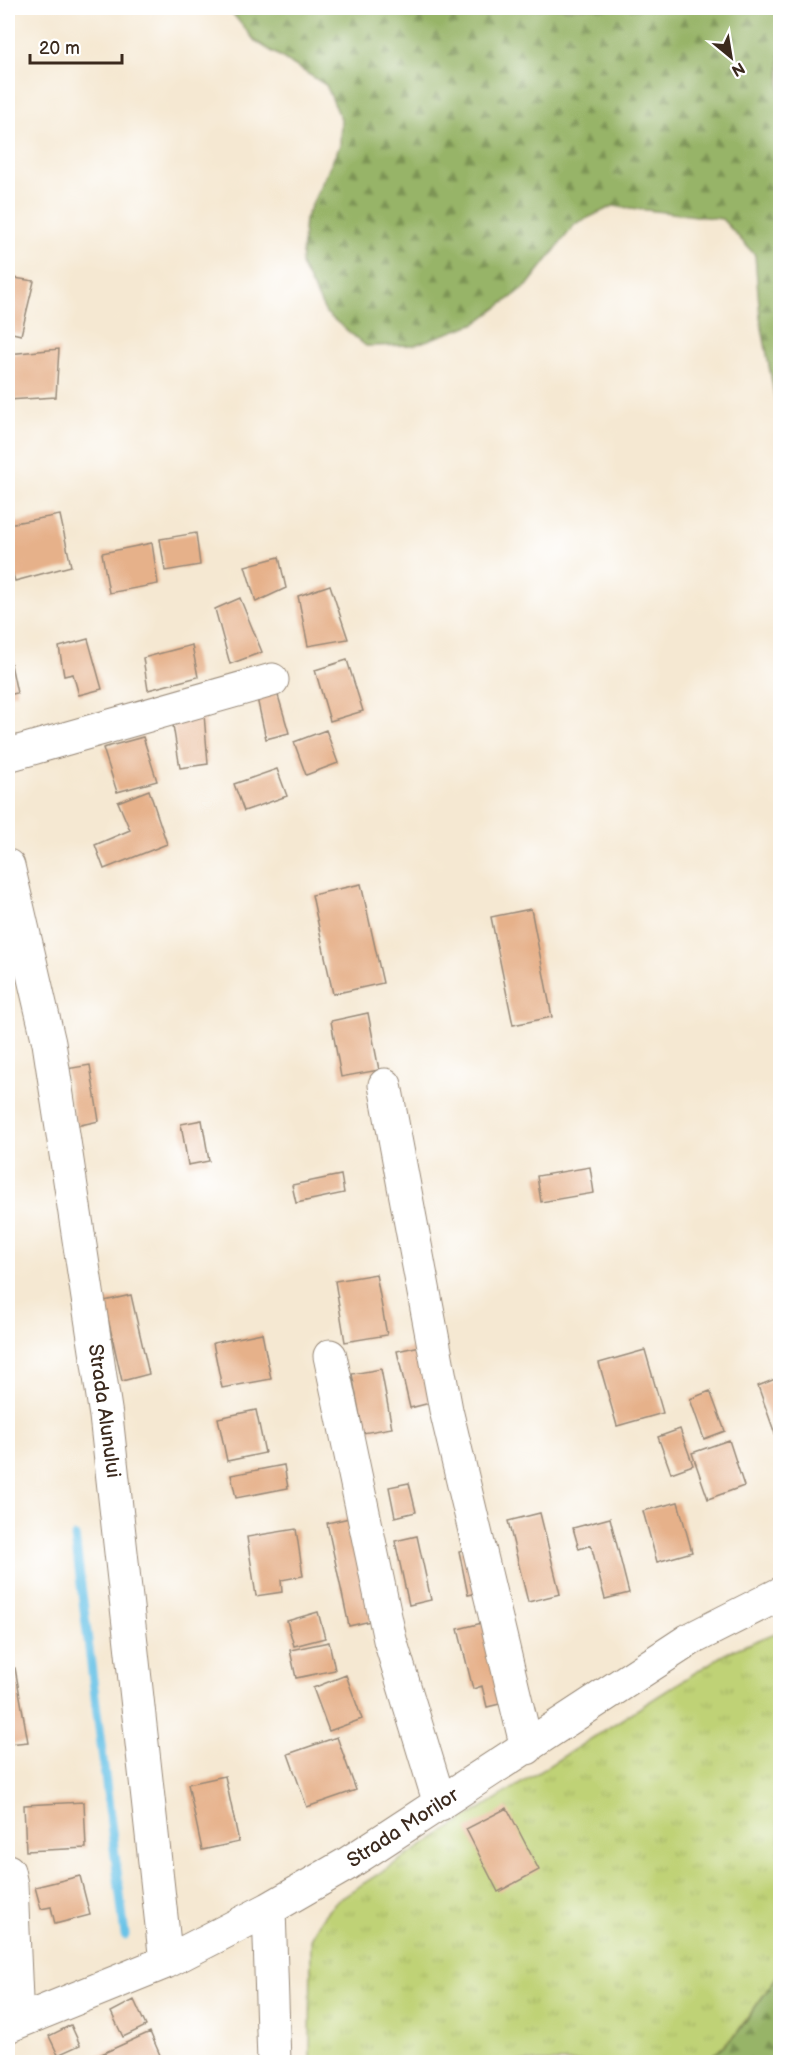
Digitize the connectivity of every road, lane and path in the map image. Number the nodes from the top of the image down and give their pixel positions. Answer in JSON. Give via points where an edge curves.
{"nodes":[{"id":1,"x":272,"y":680,"type":"dead end"},
{"id":2,"x":8,"y":755,"type":"edge"},
{"id":3,"x":8,"y":866,"type":"edge"},
{"id":4,"x":385,"y":1085,"type":"dead end"},
{"id":5,"x":330,"y":1356,"type":"dead end"},
{"id":6,"x":780,"y":1594,"type":"edge"},
{"id":7,"x":527,"y":1748,"type":"junction"},
{"id":8,"x":440,"y":1804,"type":"junction"},
{"id":9,"x":8,"y":1871,"type":"edge"},
{"id":10,"x":269,"y":1910,"type":"junction"},
{"id":11,"x":166,"y":1962,"type":"junction"},
{"id":12,"x":12,"y":2024,"type":"edge"},
{"id":13,"x":274,"y":2062,"type":"edge"}],
"edges":[{"from":1,"to":2,"type":"street"},
{"from":3,"to":11,"type":"street","name":"Strada Alunului","via":[[49,1043],[106,1416]]},
{"from":4,"to":7,"type":"street","via":[[446,1410]]},
{"from":5,"to":8,"type":"street","via":[[390,1640]]},
{"from":6,"to":7,"type":"street","name":"Strada Morilor","via":[[689,1640]]},
{"from":7,"to":8,"type":"street","name":"Strada Morilor"},
{"from":8,"to":10,"type":"street","name":"Strada Morilor"},
{"from":9,"to":12,"type":"street"},
{"from":10,"to":11,"type":"street","name":"Strada Morilor"},
{"from":10,"to":13,"type":"street"},
{"from":11,"to":12,"type":"street","name":"Strada Morilor"}]}
